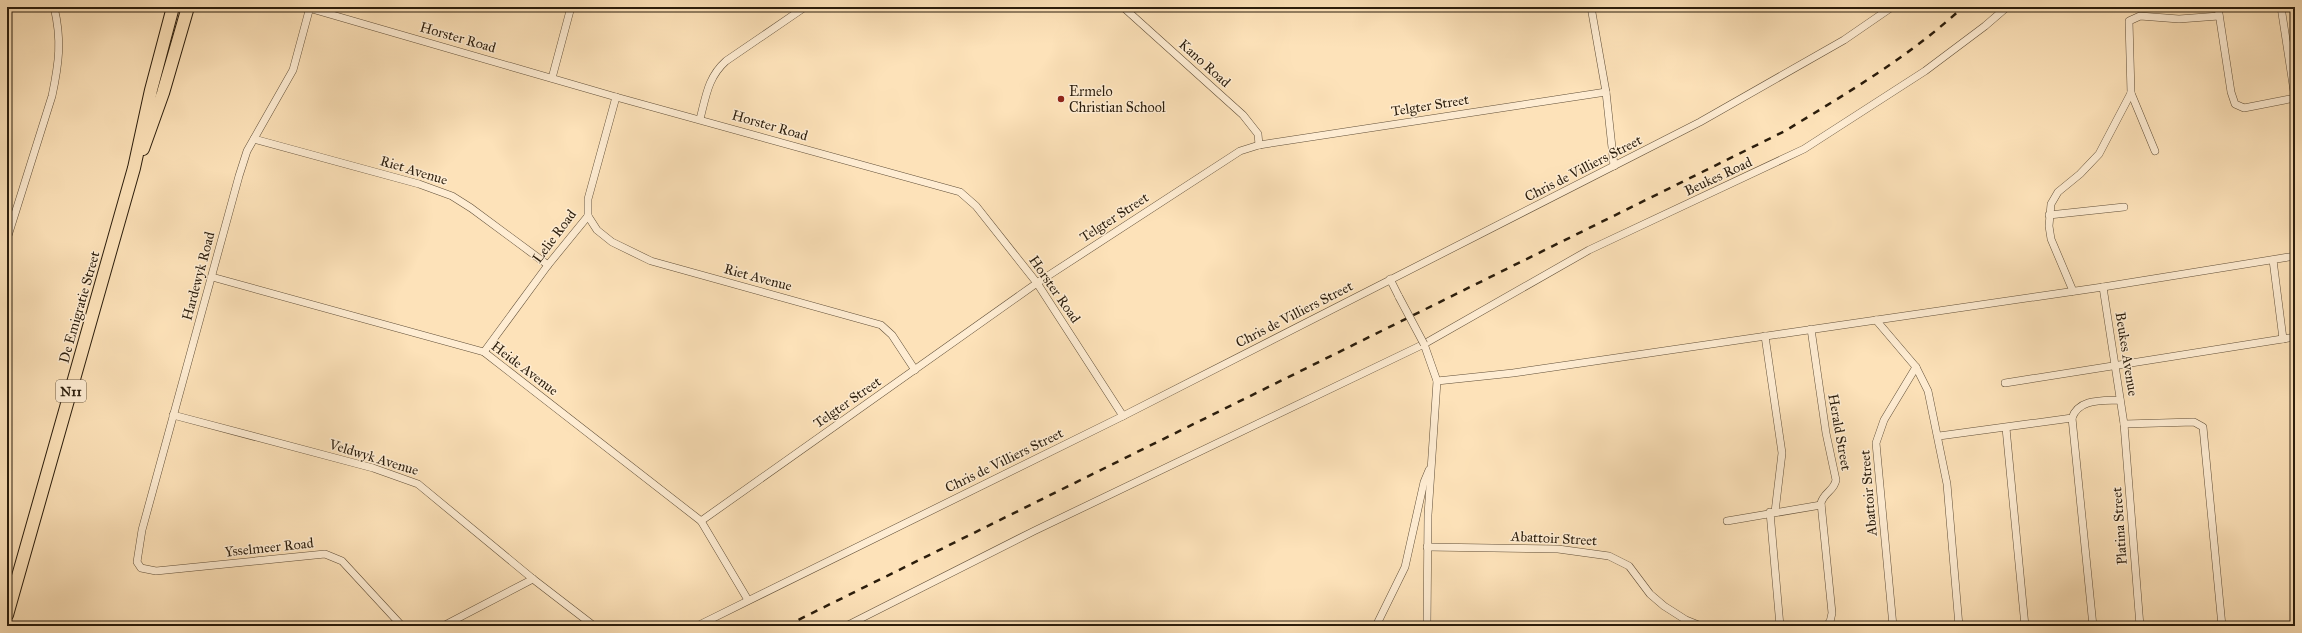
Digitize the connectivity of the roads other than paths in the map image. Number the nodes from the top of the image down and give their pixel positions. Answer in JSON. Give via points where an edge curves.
{"nodes":[{"id":1,"x":54,"y":7,"type":"edge"},
{"id":2,"x":173,"y":7,"type":"edge"},
{"id":3,"x":188,"y":7,"type":"edge"},
{"id":4,"x":308,"y":7,"type":"edge"},
{"id":5,"x":571,"y":7,"type":"edge"},
{"id":6,"x":805,"y":7,"type":"edge"},
{"id":7,"x":1123,"y":7,"type":"edge"},
{"id":8,"x":1591,"y":7,"type":"edge"},
{"id":9,"x":1892,"y":7,"type":"edge"},
{"id":10,"x":2007,"y":7,"type":"edge"},
{"id":11,"x":2218,"y":7,"type":"edge"},
{"id":12,"x":2282,"y":7,"type":"edge"},
{"id":13,"x":2219,"y":16,"type":"junction"},
{"id":14,"x":552,"y":78,"type":"junction"},
{"id":15,"x":1606,"y":92,"type":"junction"},
{"id":16,"x":2131,"y":93,"type":"junction"},
{"id":17,"x":616,"y":97,"type":"junction"},
{"id":18,"x":2295,"y":98,"type":"edge"},
{"id":19,"x":700,"y":119,"type":"junction"},
{"id":20,"x":254,"y":139,"type":"junction"},
{"id":21,"x":1260,"y":145,"type":"junction"},
{"id":22,"x":2155,"y":151,"type":"dead end"},
{"id":23,"x":1614,"y":166,"type":"junction"},
{"id":24,"x":134,"y":168,"type":"junction"},
{"id":25,"x":2124,"y":207,"type":"dead end"},
{"id":26,"x":2049,"y":215,"type":"junction"},
{"id":27,"x":588,"y":216,"type":"junction"},
{"id":28,"x":7,"y":236,"type":"edge"},
{"id":29,"x":2295,"y":256,"type":"edge"},
{"id":30,"x":2273,"y":260,"type":"junction"},
{"id":31,"x":548,"y":265,"type":"junction"},
{"id":32,"x":212,"y":276,"type":"junction"},
{"id":33,"x":1390,"y":279,"type":"junction"},
{"id":34,"x":1037,"y":283,"type":"junction"},
{"id":35,"x":2103,"y":287,"type":"junction"},
{"id":36,"x":2073,"y":291,"type":"junction"},
{"id":37,"x":1876,"y":320,"type":"junction"},
{"id":38,"x":1811,"y":329,"type":"junction"},
{"id":39,"x":1765,"y":336,"type":"junction"},
{"id":40,"x":2295,"y":337,"type":"edge"},
{"id":41,"x":2283,"y":339,"type":"junction"},
{"id":42,"x":1424,"y":344,"type":"junction"},
{"id":43,"x":484,"y":352,"type":"junction"},
{"id":44,"x":2116,"y":365,"type":"junction"},
{"id":45,"x":1916,"y":367,"type":"junction"},
{"id":46,"x":915,"y":370,"type":"junction"},
{"id":47,"x":1437,"y":381,"type":"junction"},
{"id":48,"x":2005,"y":383,"type":"dead end"},
{"id":49,"x":2120,"y":400,"type":"junction"},
{"id":50,"x":173,"y":415,"type":"junction"},
{"id":51,"x":1123,"y":416,"type":"junction"},
{"id":52,"x":2072,"y":418,"type":"junction"},
{"id":53,"x":2124,"y":424,"type":"junction"},
{"id":54,"x":2006,"y":428,"type":"junction"},
{"id":55,"x":1939,"y":436,"type":"junction"},
{"id":56,"x":1432,"y":464,"type":"junction"},
{"id":57,"x":1821,"y":505,"type":"junction"},
{"id":58,"x":1772,"y":512,"type":"junction"},
{"id":59,"x":701,"y":521,"type":"junction"},
{"id":60,"x":1727,"y":521,"type":"dead end"},
{"id":61,"x":1428,"y":547,"type":"junction"},
{"id":62,"x":137,"y":562,"type":"joint"},
{"id":63,"x":533,"y":579,"type":"junction"},
{"id":64,"x":748,"y":600,"type":"junction"},
{"id":65,"x":7,"y":615,"type":"edge"},
{"id":66,"x":402,"y":626,"type":"edge"},
{"id":67,"x":443,"y":626,"type":"edge"},
{"id":68,"x":594,"y":626,"type":"edge"},
{"id":69,"x":697,"y":626,"type":"edge"},
{"id":70,"x":846,"y":626,"type":"edge"},
{"id":71,"x":1376,"y":626,"type":"edge"},
{"id":72,"x":1427,"y":626,"type":"edge"},
{"id":73,"x":1700,"y":626,"type":"edge"},
{"id":74,"x":1780,"y":626,"type":"edge"},
{"id":75,"x":1825,"y":626,"type":"edge"},
{"id":76,"x":1893,"y":626,"type":"edge"},
{"id":77,"x":1959,"y":626,"type":"edge"},
{"id":78,"x":2024,"y":626,"type":"edge"},
{"id":79,"x":2093,"y":626,"type":"edge"},
{"id":80,"x":2140,"y":626,"type":"edge"},
{"id":81,"x":2222,"y":626,"type":"edge"}],
"edges":[{"from":1,"to":28,"type":"street","via":[[60,34],[52,96]]},
{"from":2,"to":24,"type":"highway","name":"De Emigratie Street","number":"N11"},
{"from":3,"to":24,"type":"highway","name":"De Emigratie Street","number":"N11","via":[[150,132]]},
{"from":4,"to":14,"type":"street","name":"Horster Road"},
{"from":4,"to":20,"type":"street","name":"Hardewyk Road","via":[[292,70]]},
{"from":5,"to":14,"type":"street"},
{"from":6,"to":19,"type":"street","via":[[726,61],[715,72],[708,83]]},
{"from":7,"to":21,"type":"street","name":"Kano Road","via":[[1243,115],[1258,134]]},
{"from":8,"to":15,"type":"street"},
{"from":9,"to":23,"type":"street","name":"Chris de Villiers Street","via":[[1810,60],[1700,122]]},
{"from":10,"to":42,"type":"street","name":"Beukes Road","via":[[1925,71],[1816,142],[1775,164],[1589,250]]},
{"from":11,"to":13,"type":"street"},
{"from":12,"to":18,"type":"street"},
{"from":13,"to":16,"type":"street","via":[[2179,19],[2140,16],[2131,19],[2128,26]]},
{"from":13,"to":18,"type":"street","via":[[2230,92],[2235,104],[2244,108]]},
{"from":14,"to":17,"type":"street","name":"Horster Road"},
{"from":15,"to":21,"type":"street","name":"Telgter Street"},
{"from":15,"to":23,"type":"street"},
{"from":16,"to":22,"type":"street"},
{"from":16,"to":26,"type":"street","via":[[2099,154],[2053,197]]},
{"from":17,"to":19,"type":"street","name":"Horster Road"},
{"from":17,"to":27,"type":"street","name":"Lelie Road","via":[[588,199]]},
{"from":19,"to":34,"type":"street","name":"Horster Road","via":[[960,192],[976,206]]},
{"from":20,"to":31,"type":"street","name":"Riet Avenue","via":[[447,194],[471,208]]},
{"from":20,"to":32,"type":"street","name":"Hardewyk Road","via":[[239,176]]},
{"from":21,"to":34,"type":"street","name":"Telgter Street","via":[[1240,151]]},
{"from":23,"to":33,"type":"street","name":"Chris de Villiers Street"},
{"from":24,"to":65,"type":"highway","name":"De Emigratie Street","number":"N11"},
{"from":25,"to":26,"type":"street"},
{"from":26,"to":36,"type":"street","via":[[2051,239]]},
{"from":27,"to":31,"type":"street","name":"Lelie Road"},
{"from":27,"to":46,"type":"street","name":"Riet Avenue","via":[[597,230],[612,242],[651,261],[881,325],[892,336]]},
{"from":29,"to":30,"type":"street"},
{"from":30,"to":35,"type":"street"},
{"from":30,"to":41,"type":"street"},
{"from":31,"to":43,"type":"street","name":"Lelie Road"},
{"from":32,"to":43,"type":"street","name":"Heide Avenue"},
{"from":32,"to":50,"type":"street","name":"Hardewyk Road"},
{"from":33,"to":42,"type":"street","bridge":true},
{"from":33,"to":51,"type":"street","name":"Chris de Villiers Street"},
{"from":34,"to":46,"type":"street","name":"Telgter Street"},
{"from":34,"to":51,"type":"street","name":"Horster Road"},
{"from":35,"to":36,"type":"street"},
{"from":35,"to":44,"type":"street","name":"Beukes Avenue"},
{"from":36,"to":37,"type":"street"},
{"from":37,"to":38,"type":"street"},
{"from":37,"to":45,"type":"street"},
{"from":38,"to":39,"type":"street"},
{"from":38,"to":57,"type":"street","name":"Herald Street","via":[[1826,433],[1836,480],[1834,488],[1823,497]]},
{"from":39,"to":47,"type":"street","via":[[1513,373]]},
{"from":39,"to":58,"type":"street","via":[[1782,449]]},
{"from":40,"to":41,"type":"street"},
{"from":41,"to":44,"type":"street"},
{"from":42,"to":47,"type":"street"},
{"from":42,"to":70,"type":"street","name":"Beukes Road","via":[[1034,531]]},
{"from":43,"to":59,"type":"street","name":"Heide Avenue"},
{"from":44,"to":48,"type":"street"},
{"from":44,"to":49,"type":"street","name":"Beukes Avenue"},
{"from":45,"to":55,"type":"street","via":[[1928,390]]},
{"from":45,"to":76,"type":"street","name":"Abattoir Street","via":[[1884,420],[1876,443]]},
{"from":46,"to":59,"type":"street","name":"Telgter Street"},
{"from":47,"to":56,"type":"street"},
{"from":49,"to":52,"type":"street","via":[[2086,403]]},
{"from":49,"to":53,"type":"street","name":"Beukes Avenue"},
{"from":50,"to":62,"type":"street","name":"Hardewyk Road","via":[[142,530]]},
{"from":50,"to":63,"type":"street","name":"Veldwyk Avenue","via":[[373,468],[418,484]]},
{"from":51,"to":64,"type":"street","name":"Chris de Villiers Street"},
{"from":52,"to":54,"type":"street"},
{"from":52,"to":79,"type":"street"},
{"from":53,"to":80,"type":"street","name":"Platina Street"},
{"from":53,"to":81,"type":"street","via":[[2194,422],[2203,427]]},
{"from":54,"to":55,"type":"street"},
{"from":54,"to":78,"type":"street"},
{"from":55,"to":77,"type":"street","via":[[1947,484]]},
{"from":56,"to":61,"type":"street"},
{"from":56,"to":71,"type":"street","via":[[1424,482],[1405,567]]},
{"from":57,"to":58,"type":"street"},
{"from":57,"to":75,"type":"street","via":[[1832,613],[1830,622]]},
{"from":58,"to":60,"type":"street"},
{"from":58,"to":74,"type":"street"},
{"from":59,"to":64,"type":"street","name":"Heide Avenue"},
{"from":61,"to":72,"type":"street"},
{"from":61,"to":73,"type":"street","name":"Abattoir Street","via":[[1558,549],[1608,556],[1629,566],[1650,594],[1664,606]]},
{"from":62,"to":66,"type":"street","name":"Ysselmeer Road","via":[[142,568],[156,571],[325,554],[342,561]]},
{"from":63,"to":67,"type":"street"},
{"from":63,"to":68,"type":"street","name":"Veldwyk Avenue"},
{"from":64,"to":69,"type":"street","name":"Chris de Villiers Street"}]}
